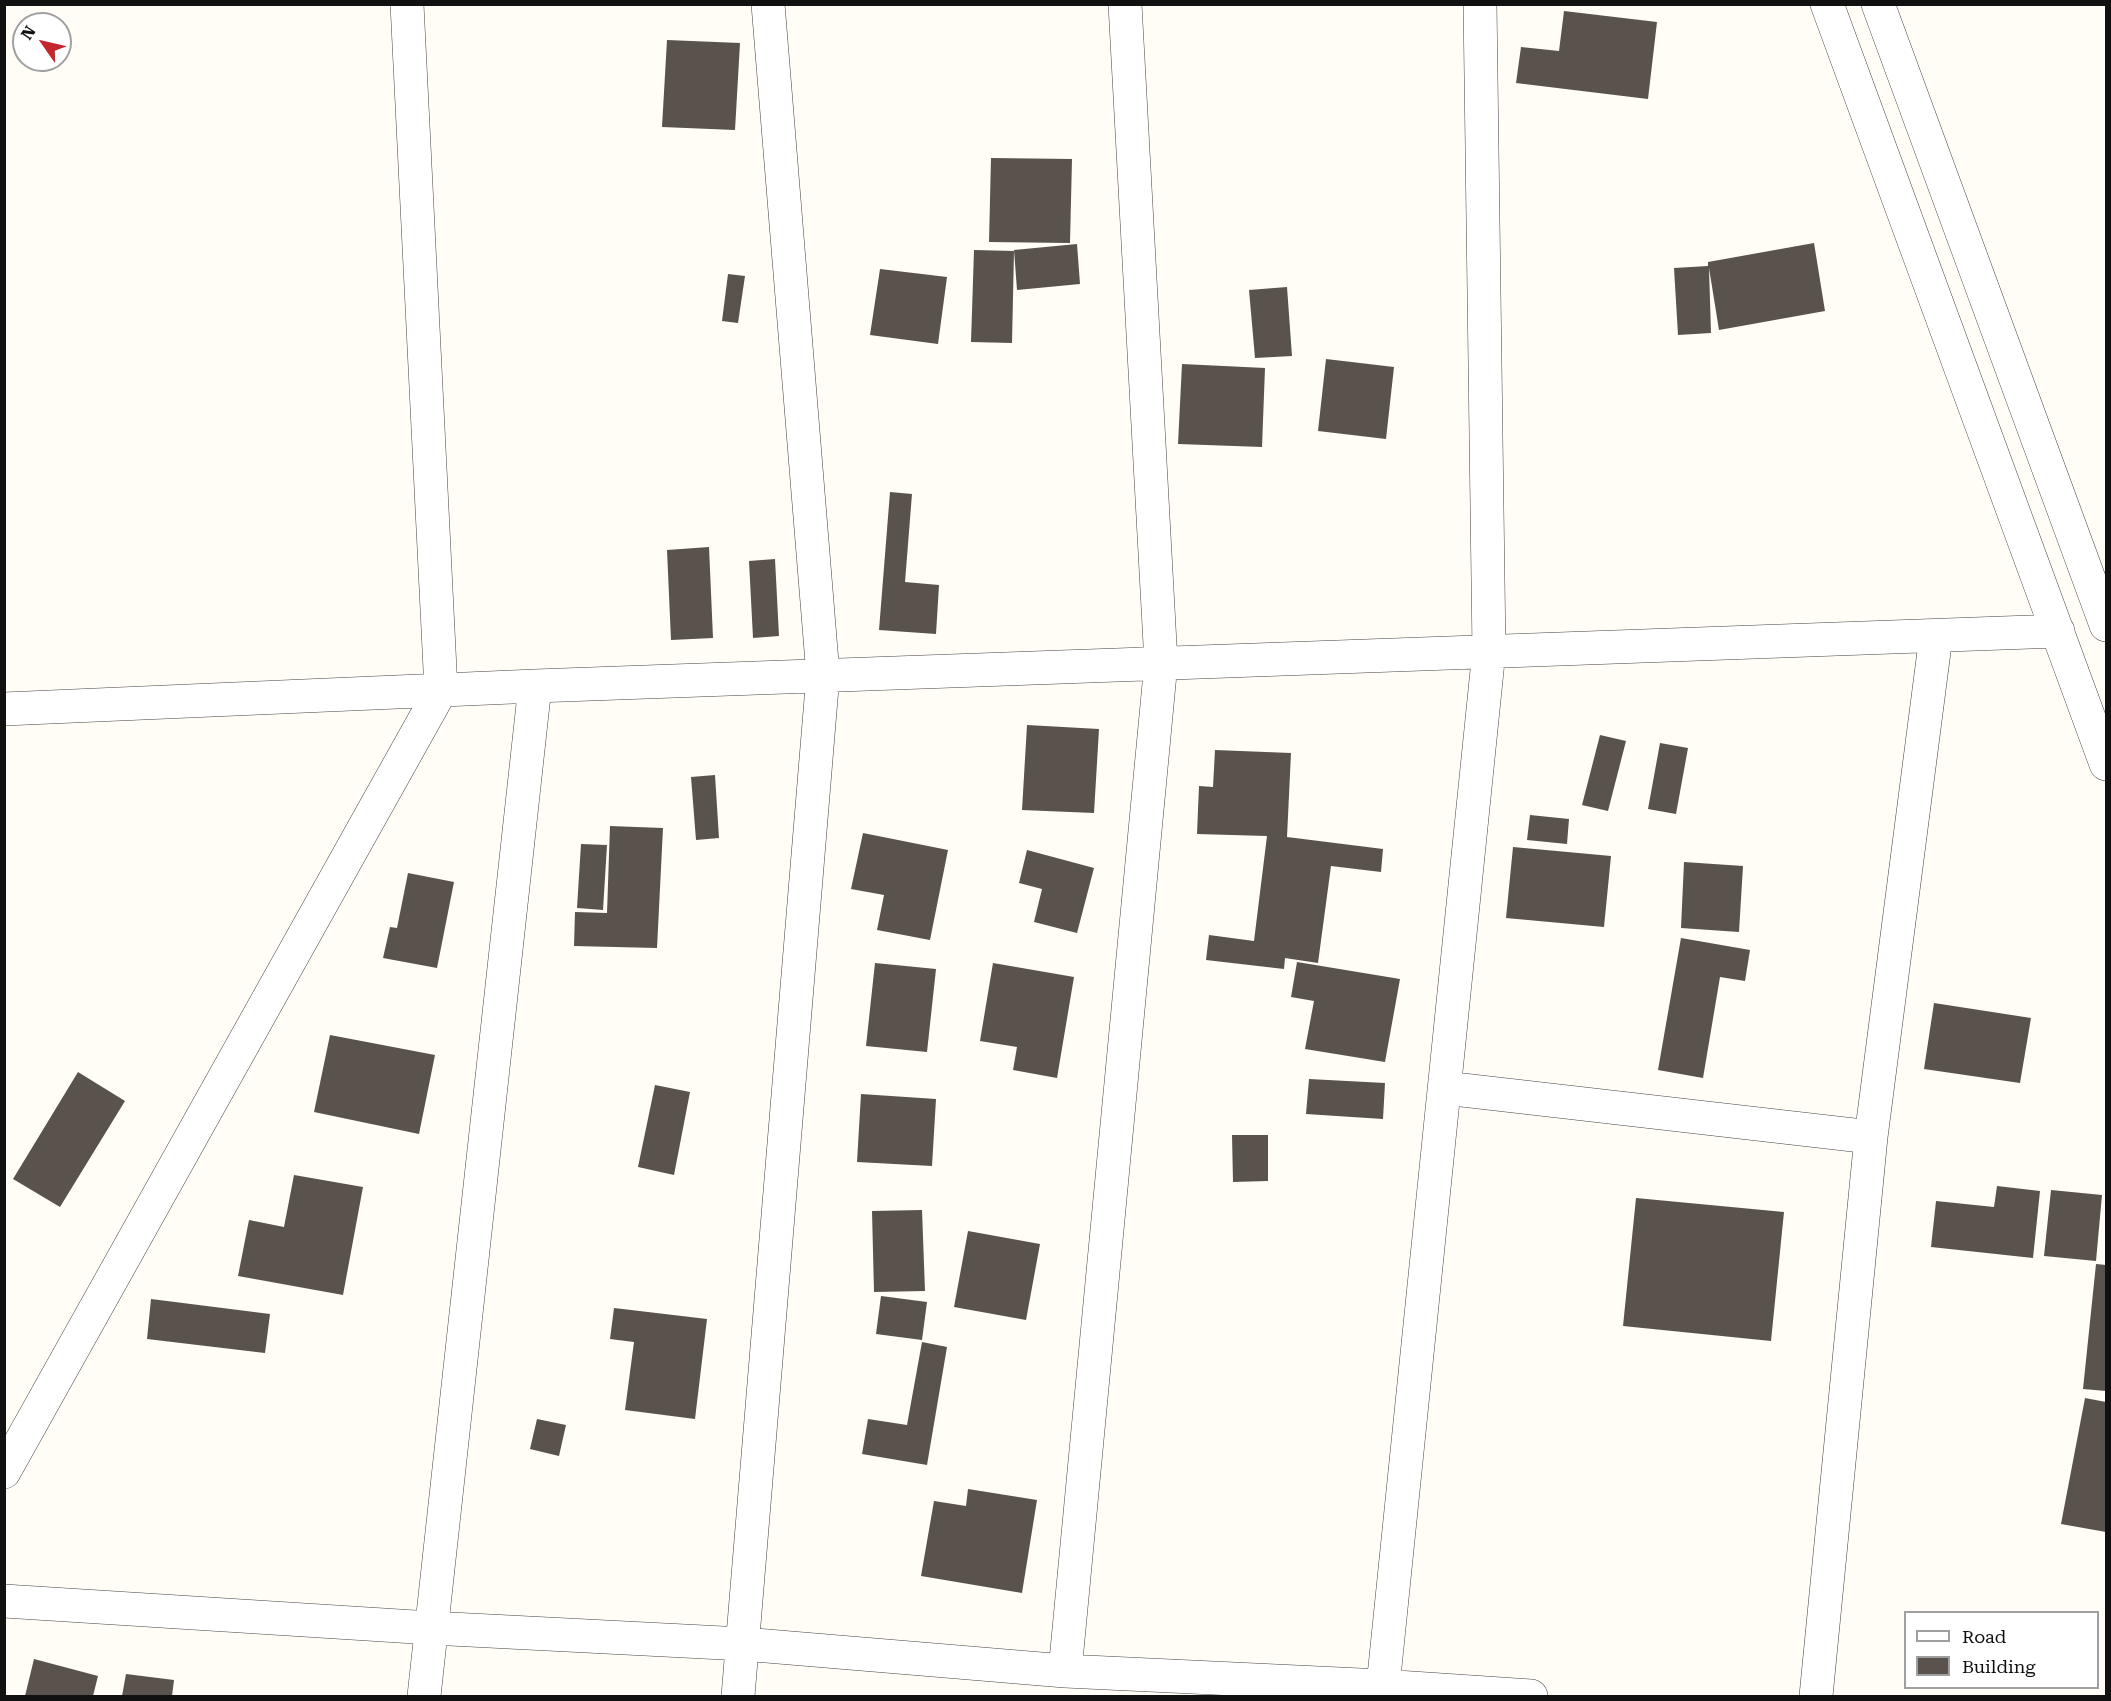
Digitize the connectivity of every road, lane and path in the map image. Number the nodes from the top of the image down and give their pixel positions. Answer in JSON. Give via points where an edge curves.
{"nodes":[{"id":1,"x":407,"y":4,"type":"edge"},
{"id":2,"x":768,"y":4,"type":"edge"},
{"id":3,"x":1125,"y":4,"type":"edge"},
{"id":4,"x":1480,"y":4,"type":"edge"},
{"id":5,"x":1827,"y":4,"type":"edge"},
{"id":6,"x":1878,"y":4,"type":"edge"},
{"id":7,"x":2106,"y":625,"type":"edge"},
{"id":8,"x":2058,"y":631,"type":"junction"},
{"id":9,"x":1936,"y":636,"type":"junction"},
{"id":10,"x":1489,"y":651,"type":"junction"},
{"id":11,"x":1161,"y":663,"type":"junction"},
{"id":12,"x":823,"y":675,"type":"junction"},
{"id":13,"x":535,"y":686,"type":"junction"},
{"id":14,"x":441,"y":690,"type":"junction"},
{"id":15,"x":4,"y":708,"type":"edge"},
{"id":16,"x":2106,"y":764,"type":"edge"},
{"id":17,"x":1445,"y":1088,"type":"junction"},
{"id":18,"x":1871,"y":1137,"type":"junction"},
{"id":19,"x":4,"y":1472,"type":"edge"},
{"id":20,"x":4,"y":1601,"type":"edge"},
{"id":21,"x":431,"y":1628,"type":"junction"},
{"id":22,"x":743,"y":1644,"type":"junction"},
{"id":23,"x":1065,"y":1671,"type":"junction"},
{"id":24,"x":1382,"y":1691,"type":"edge"},
{"id":25,"x":424,"y":1696,"type":"edge"},
{"id":26,"x":738,"y":1696,"type":"edge"},
{"id":27,"x":1531,"y":1696,"type":"edge"},
{"id":28,"x":1816,"y":1696,"type":"edge"}],
"edges":[{"from":1,"to":14,"type":"street"},
{"from":2,"to":12,"type":"street"},
{"from":3,"to":11,"type":"street"},
{"from":4,"to":10,"type":"street"},
{"from":5,"to":8,"type":"street"},
{"from":6,"to":7,"type":"street"},
{"from":8,"to":9,"type":"street"},
{"from":8,"to":16,"type":"street"},
{"from":9,"to":10,"type":"street"},
{"from":9,"to":18,"type":"street"},
{"from":10,"to":11,"type":"street"},
{"from":10,"to":17,"type":"street"},
{"from":11,"to":12,"type":"street"},
{"from":11,"to":23,"type":"street"},
{"from":12,"to":13,"type":"street"},
{"from":12,"to":22,"type":"street"},
{"from":13,"to":14,"type":"street"},
{"from":13,"to":21,"type":"street"},
{"from":14,"to":15,"type":"street"},
{"from":14,"to":19,"type":"street"},
{"from":17,"to":18,"type":"street"},
{"from":17,"to":24,"type":"street"},
{"from":18,"to":28,"type":"street"},
{"from":20,"to":21,"type":"street"},
{"from":21,"to":22,"type":"street"},
{"from":21,"to":25,"type":"street"},
{"from":22,"to":23,"type":"street"},
{"from":22,"to":26,"type":"street"},
{"from":23,"to":24,"type":"street"},
{"from":24,"to":27,"type":"street"}]}
